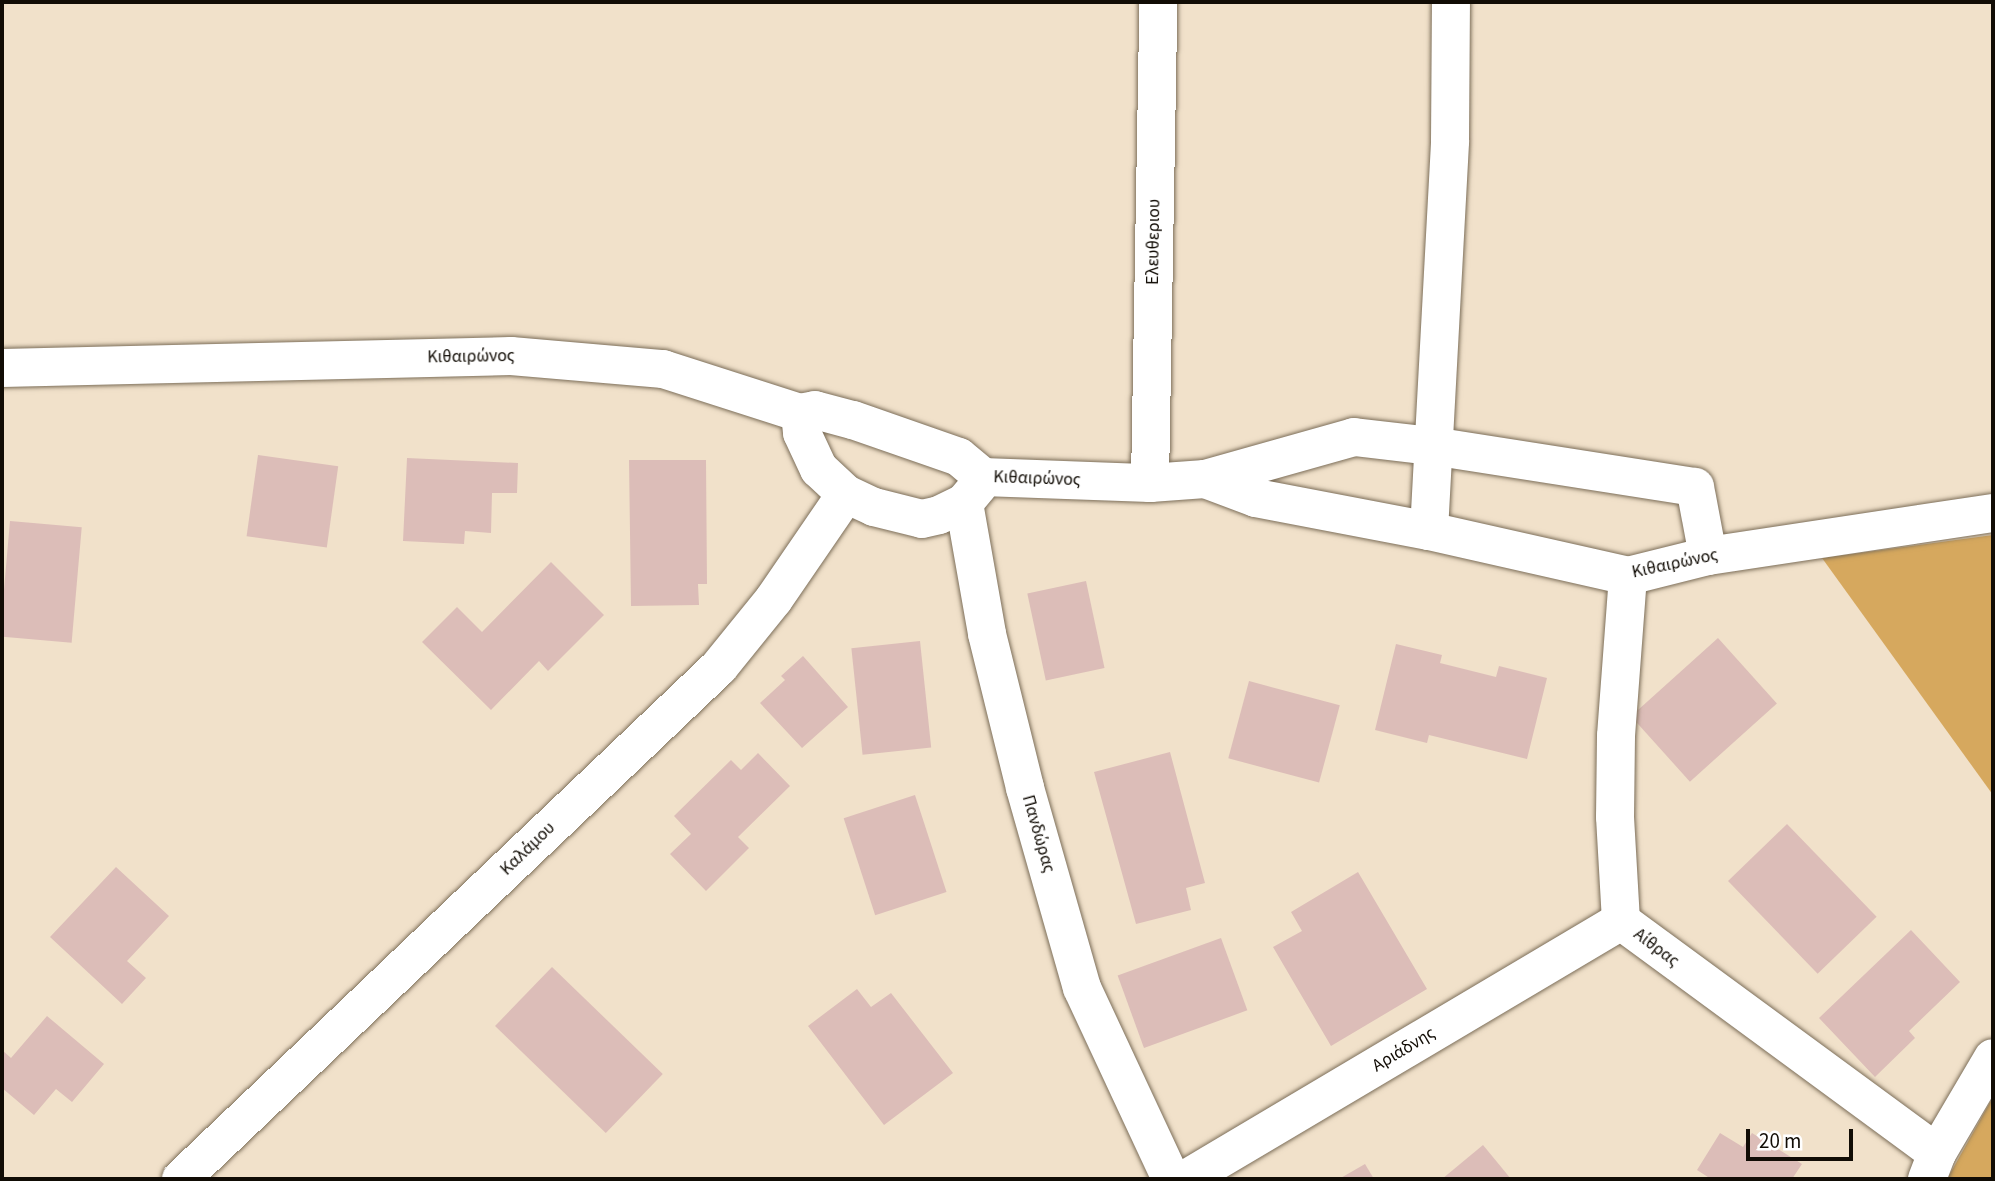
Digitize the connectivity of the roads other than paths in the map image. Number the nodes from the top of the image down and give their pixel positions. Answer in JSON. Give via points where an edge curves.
{"nodes":[{"id":1,"x":1158,"y":2,"type":"edge"},
{"id":2,"x":1451,"y":2,"type":"edge"},
{"id":3,"x":2,"y":368,"type":"edge"},
{"id":4,"x":800,"y":412,"type":"junction"},
{"id":5,"x":1432,"y":446,"type":"junction"},
{"id":6,"x":1205,"y":479,"type":"junction"},
{"id":7,"x":1150,"y":482,"type":"junction"},
{"id":8,"x":973,"y":490,"type":"junction"},
{"id":9,"x":846,"y":494,"type":"junction"},
{"id":10,"x":1993,"y":513,"type":"edge"},
{"id":11,"x":1429,"y":531,"type":"junction"},
{"id":12,"x":1708,"y":556,"type":"junction"},
{"id":13,"x":1628,"y":576,"type":"junction"},
{"id":14,"x":1621,"y":921,"type":"junction"},
{"id":15,"x":1993,"y":1058,"type":"edge"},
{"id":16,"x":1932,"y":1166,"type":"edge"},
{"id":17,"x":181,"y":1179,"type":"edge"},
{"id":18,"x":1171,"y":1179,"type":"edge"},
{"id":19,"x":1186,"y":1179,"type":"edge"}],
"edges":[{"from":1,"to":7,"type":"street","name":"Ελευθεριου"},
{"from":2,"to":5,"type":"street","via":[[1450,141]]},
{"from":3,"to":4,"type":"street","name":"Κιθαιρώνος","via":[[511,356],[663,369]]},
{"from":4,"to":8,"type":"street","name":"Κιθαιρώνος","via":[[815,410],[959,457]]},
{"from":4,"to":9,"type":"street","via":[[802,433],[819,469]]},
{"from":5,"to":6,"type":"street","via":[[1354,437]]},
{"from":5,"to":11,"type":"street"},
{"from":5,"to":12,"type":"street","via":[[1695,487]]},
{"from":6,"to":7,"type":"street","name":"Κιθαιρώνος"},
{"from":6,"to":11,"type":"street","name":"Κιθαιρώνος","via":[[1256,498]]},
{"from":7,"to":8,"type":"street","name":"Κιθαιρώνος"},
{"from":8,"to":9,"type":"street","via":[[939,515],[922,519],[874,507]]},
{"from":8,"to":18,"type":"street","name":"Πανδώρας","via":[[987,634],[1082,988]]},
{"from":9,"to":17,"type":"street","name":"Καλάμου","via":[[774,599],[719,667]]},
{"from":10,"to":12,"type":"street","name":"Κιθαιρώνος"},
{"from":11,"to":13,"type":"street","name":"Κιθαιρώνος"},
{"from":12,"to":13,"type":"street","name":"Κιθαιρώνος"},
{"from":13,"to":14,"type":"street","name":"Αίθρας","via":[[1616,736]]},
{"from":14,"to":16,"type":"street","name":"Αίθρας"},
{"from":14,"to":19,"type":"street","name":"Αριάδνης"},
{"from":15,"to":16,"type":"street"}]}
